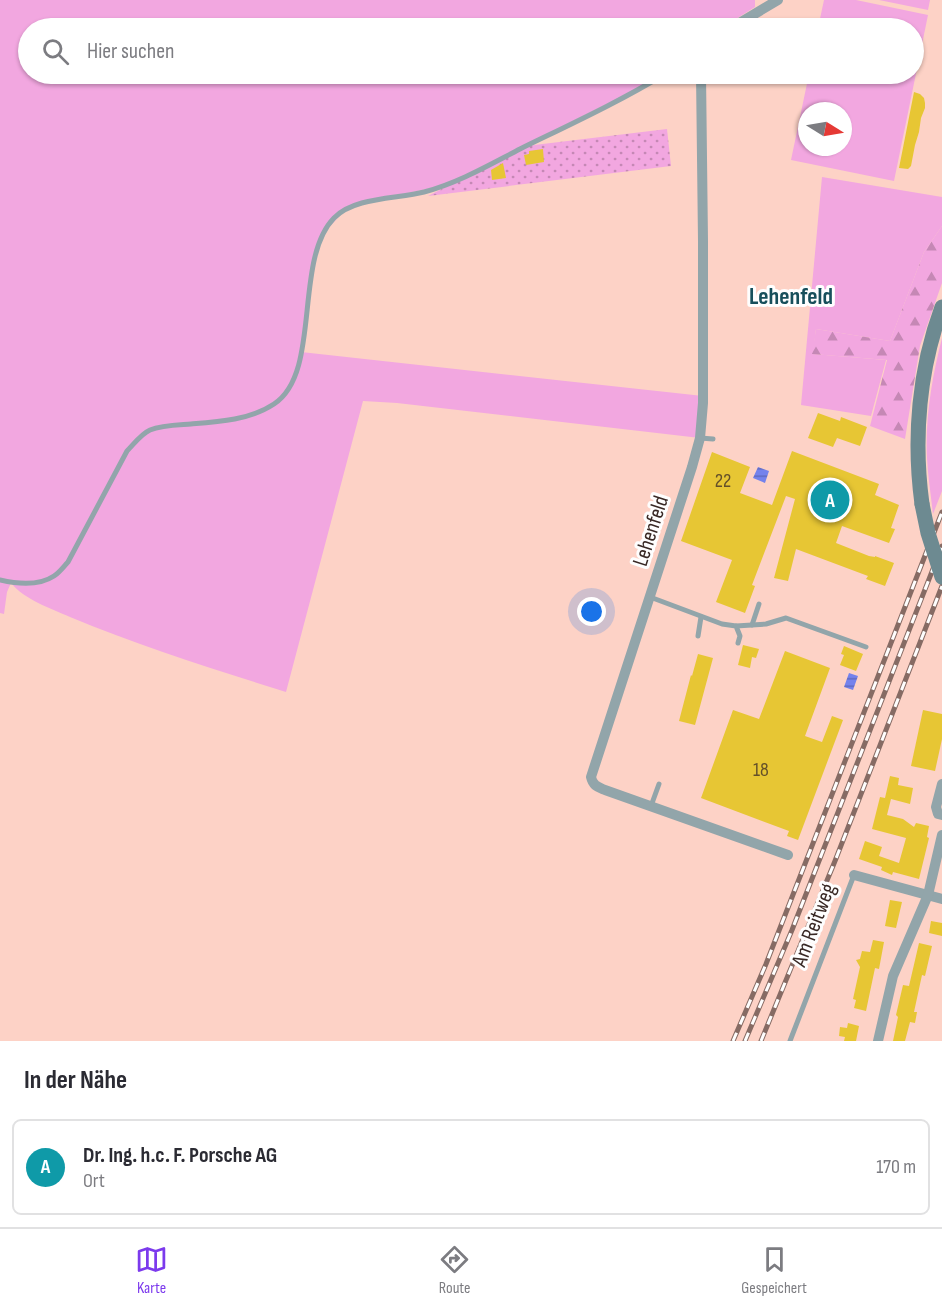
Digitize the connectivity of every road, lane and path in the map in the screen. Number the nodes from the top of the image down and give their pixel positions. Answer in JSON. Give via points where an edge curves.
{"nodes":[{"id":1,"x":778,"y":0,"type":"edge"},
{"id":2,"x":748,"y":18,"type":"edge"},
{"id":3,"x":647,"y":84,"type":"edge"},
{"id":4,"x":701,"y":84,"type":"edge"},
{"id":5,"x":942,"y":307,"type":"edge"},
{"id":6,"x":700,"y":438,"type":"junction"},
{"id":7,"x":713,"y":439,"type":"dead end"},
{"id":8,"x":942,"y":577,"type":"edge"},
{"id":9,"x":0,"y":580,"type":"edge"},
{"id":10,"x":650,"y":597,"type":"junction"},
{"id":11,"x":759,"y":604,"type":"dead end"},
{"id":12,"x":701,"y":617,"type":"junction"},
{"id":13,"x":752,"y":625,"type":"junction"},
{"id":14,"x":736,"y":626,"type":"junction"},
{"id":15,"x":698,"y":636,"type":"dead end"},
{"id":16,"x":738,"y":643,"type":"dead end"},
{"id":17,"x":866,"y":647,"type":"dead end"},
{"id":18,"x":659,"y":784,"type":"dead end"},
{"id":19,"x":942,"y":784,"type":"edge"},
{"id":20,"x":651,"y":806,"type":"junction"},
{"id":21,"x":942,"y":815,"type":"edge"},
{"id":22,"x":942,"y":835,"type":"edge"},
{"id":23,"x":788,"y":855,"type":"dead end"},
{"id":24,"x":854,"y":875,"type":"joint"},
{"id":25,"x":928,"y":895,"type":"junction"},
{"id":26,"x":942,"y":899,"type":"edge"},
{"id":27,"x":790,"y":1041,"type":"edge"},
{"id":28,"x":878,"y":1041,"type":"edge"}],
"edges":[{"from":1,"to":2,"type":"street"},
{"from":3,"to":9,"type":"lane","via":[[445,185],[358,204],[334,218],[322,235],[315,256],[297,374],[287,392],[274,404],[253,414],[149,430],[127,451],[61,570],[38,582]]},
{"from":4,"to":6,"type":"street","name":"Lehenfeld"},
{"from":5,"to":8,"type":"main road","bridge":true,"via":[[928,355],[918,417],[917,456],[922,504]]},
{"from":6,"to":7,"type":"lane"},
{"from":6,"to":10,"type":"street","name":"Lehenfeld"},
{"from":10,"to":12,"type":"lane"},
{"from":10,"to":20,"type":"street","name":"Lehenfeld","via":[[591,777],[596,786]]},
{"from":11,"to":13,"type":"lane"},
{"from":12,"to":14,"type":"lane"},
{"from":12,"to":15,"type":"lane"},
{"from":13,"to":14,"type":"lane"},
{"from":13,"to":17,"type":"lane","via":[[786,618]]},
{"from":14,"to":16,"type":"lane"},
{"from":18,"to":20,"type":"lane"},
{"from":19,"to":21,"type":"street","via":[[936,807]]},
{"from":20,"to":23,"type":"street","name":"Lehenfeld"},
{"from":22,"to":25,"type":"street"},
{"from":24,"to":25,"type":"street","name":"Am Reitweg"},
{"from":24,"to":27,"type":"lane","name":"Am Reitweg"},
{"from":25,"to":26,"type":"street","name":"Am Reitweg"},
{"from":25,"to":28,"type":"street","via":[[893,976]]}]}
